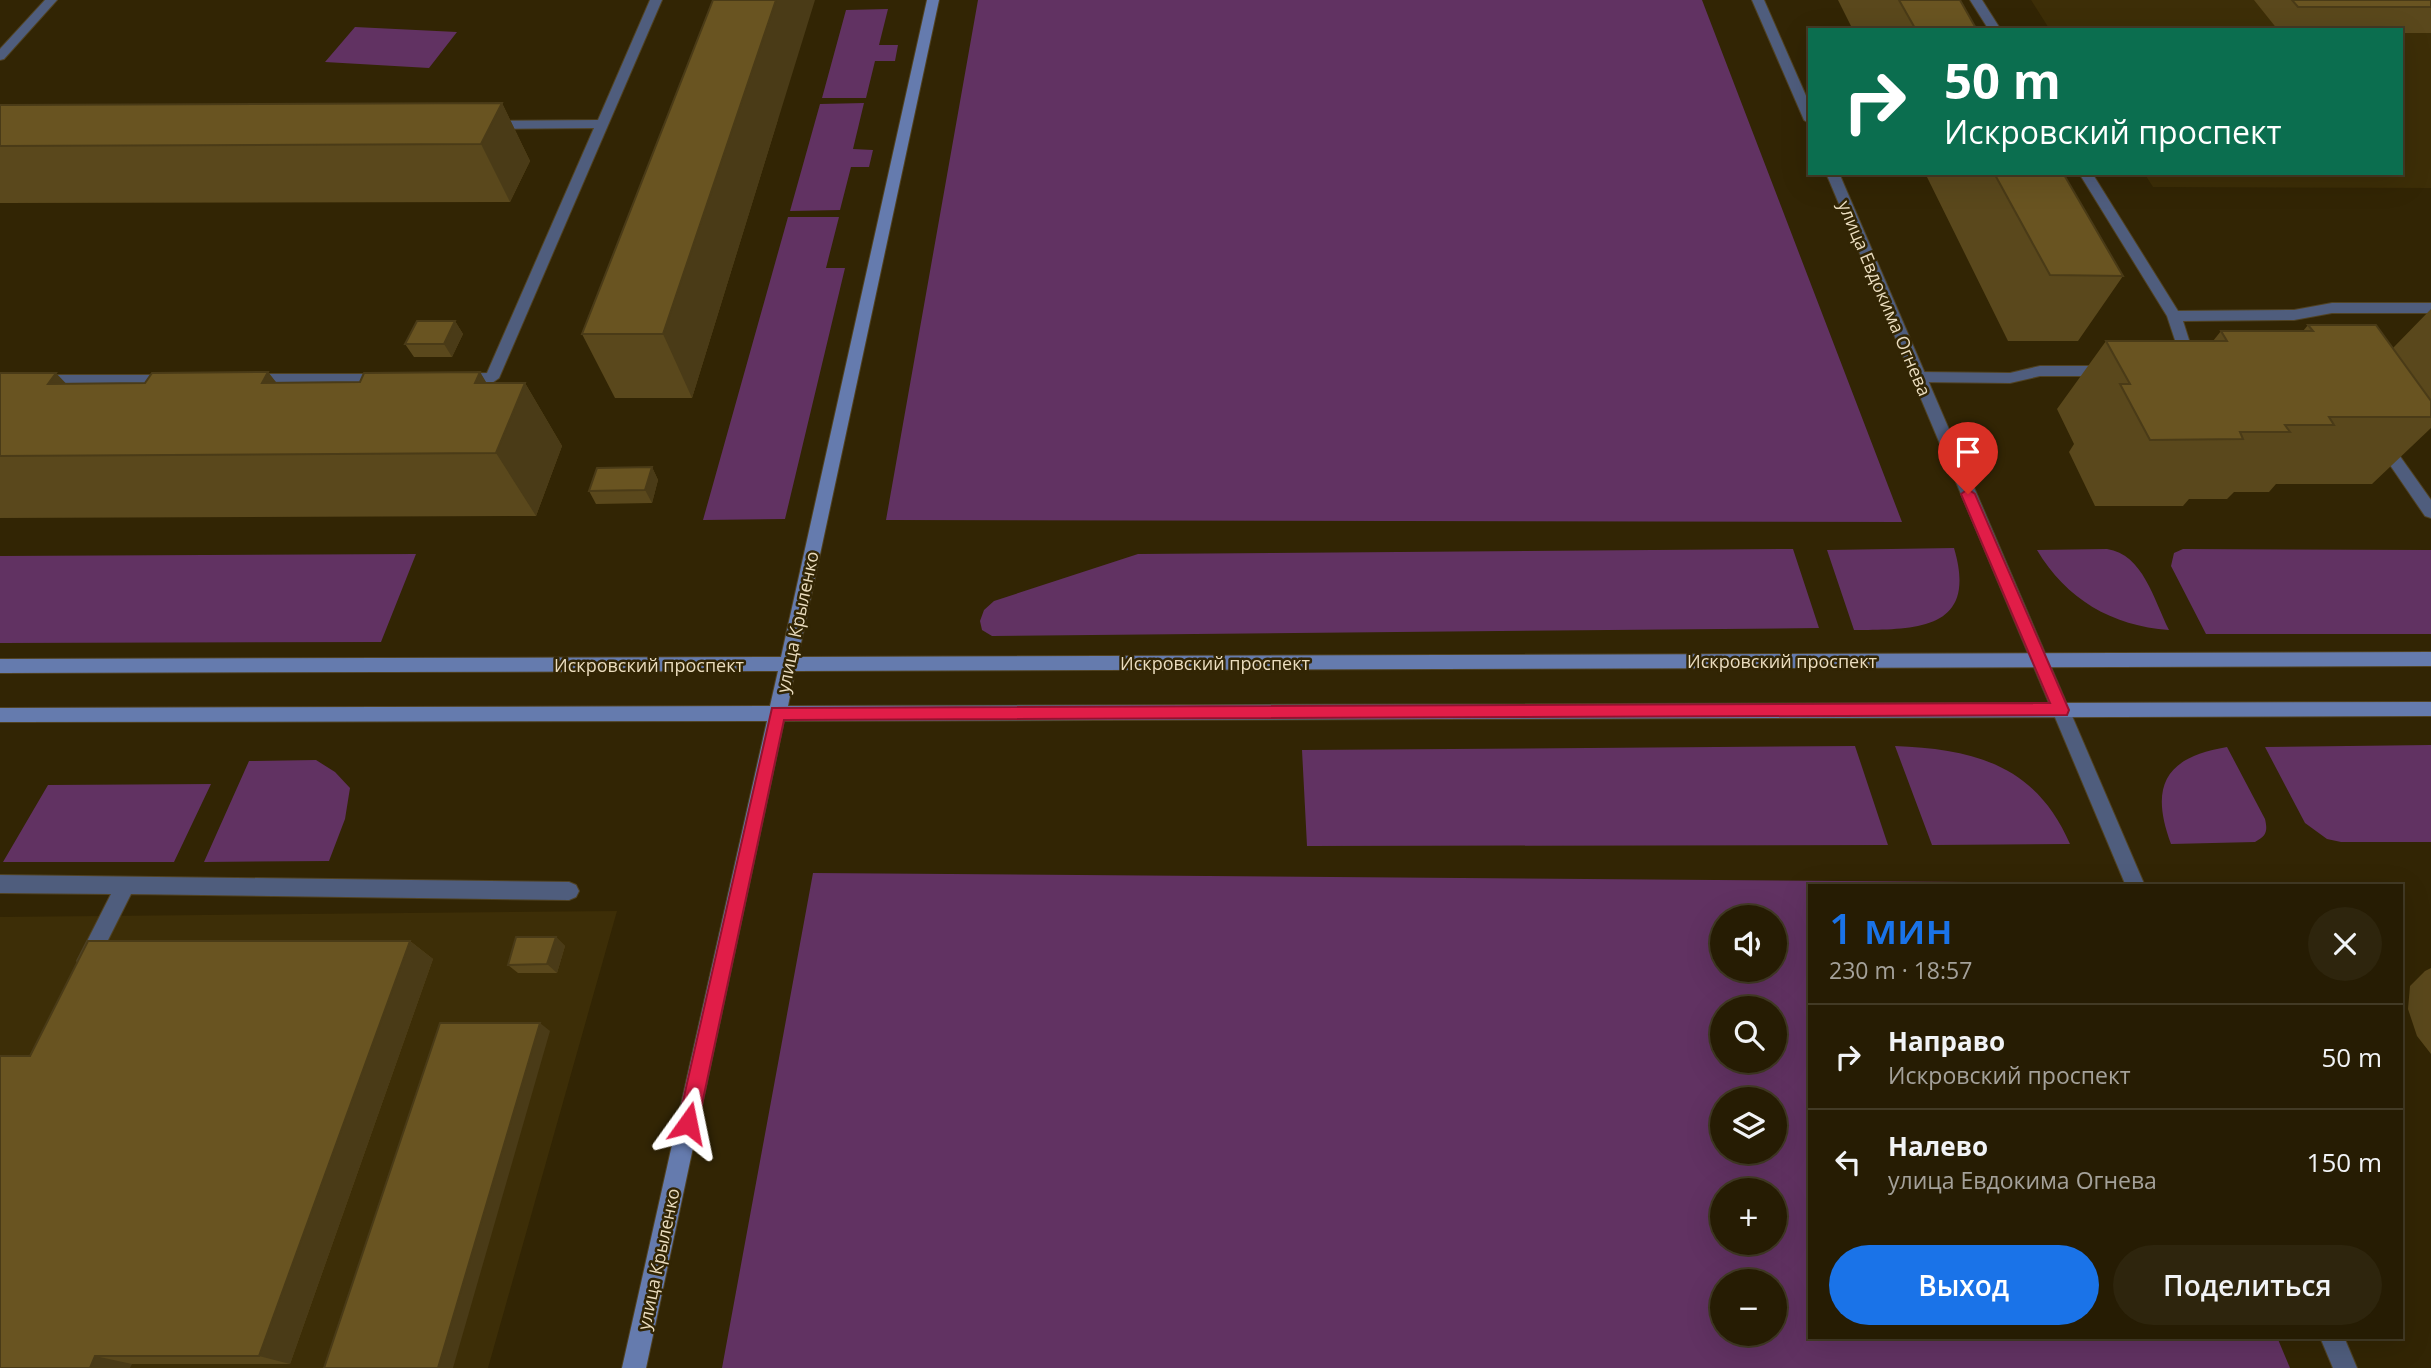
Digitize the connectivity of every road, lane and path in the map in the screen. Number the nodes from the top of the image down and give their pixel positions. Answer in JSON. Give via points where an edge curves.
{"nodes":[{"id":1,"x":51,"y":0,"type":"edge"},
{"id":2,"x":656,"y":0,"type":"edge"},
{"id":3,"x":933,"y":0,"type":"edge"},
{"id":4,"x":1758,"y":0,"type":"edge"},
{"id":5,"x":1976,"y":0,"type":"edge"},
{"id":6,"x":1994,"y":28,"type":"edge"},
{"id":7,"x":0,"y":55,"type":"edge"},
{"id":8,"x":1808,"y":115,"type":"edge"},
{"id":9,"x":603,"y":124,"type":"junction"},
{"id":10,"x":474,"y":125,"type":"edge"},
{"id":11,"x":1833,"y":175,"type":"edge"},
{"id":12,"x":2086,"y":175,"type":"edge"},
{"id":13,"x":2431,"y":308,"type":"edge"},
{"id":14,"x":2174,"y":316,"type":"junction"},
{"id":15,"x":2158,"y":367,"type":"edge"},
{"id":16,"x":2122,"y":370,"type":"edge"},
{"id":17,"x":1919,"y":377,"type":"junction"},
{"id":18,"x":445,"y":378,"type":"edge"},
{"id":19,"x":187,"y":379,"type":"edge"},
{"id":20,"x":241,"y":379,"type":"edge"},
{"id":21,"x":406,"y":379,"type":"edge"},
{"id":22,"x":0,"y":380,"type":"edge"},
{"id":23,"x":2370,"y":425,"type":"edge"},
{"id":24,"x":2431,"y":512,"type":"edge"},
{"id":25,"x":2431,"y":659,"type":"edge"},
{"id":26,"x":2039,"y":661,"type":"junction"},
{"id":27,"x":788,"y":664,"type":"junction"},
{"id":28,"x":0,"y":666,"type":"edge"},
{"id":29,"x":2431,"y":709,"type":"edge"},
{"id":30,"x":2061,"y":710,"type":"junction"},
{"id":31,"x":777,"y":713,"type":"junction"},
{"id":32,"x":0,"y":715,"type":"edge"},
{"id":33,"x":0,"y":884,"type":"edge"},
{"id":34,"x":2135,"y":884,"type":"edge"},
{"id":35,"x":124,"y":886,"type":"junction"},
{"id":36,"x":569,"y":891,"type":"dead end"},
{"id":37,"x":75,"y":984,"type":"edge"},
{"id":38,"x":2333,"y":1339,"type":"edge"},
{"id":39,"x":634,"y":1368,"type":"edge"},
{"id":40,"x":2345,"y":1368,"type":"edge"}],
"edges":[{"from":1,"to":7,"type":"street"},
{"from":2,"to":9,"type":"street"},
{"from":3,"to":27,"type":"street","name":"улица Крыленко"},
{"from":4,"to":8,"type":"street"},
{"from":5,"to":6,"type":"street"},
{"from":9,"to":10,"type":"street"},
{"from":9,"to":18,"type":"street","via":[[492,378]]},
{"from":11,"to":17,"type":"street","name":"улица Евдокима Огнева"},
{"from":12,"to":14,"type":"street"},
{"from":13,"to":14,"type":"street","via":[[2332,309],[2298,321]]},
{"from":14,"to":15,"type":"street","via":[[2182,340],[2176,362]]},
{"from":16,"to":17,"type":"street","via":[[2040,372],[2010,378]]},
{"from":17,"to":26,"type":"street","name":"улица Евдокима Огнева"},
{"from":19,"to":22,"type":"street"},
{"from":20,"to":21,"type":"street"},
{"from":23,"to":24,"type":"street"},
{"from":25,"to":26,"type":"street","name":"Искровский проспект"},
{"from":26,"to":27,"type":"street","name":"Искровский проспект"},
{"from":26,"to":30,"type":"street","name":"улица Евдокима Огнева"},
{"from":27,"to":28,"type":"street","name":"Искровский проспект"},
{"from":27,"to":31,"type":"street","name":"улица Крыленко"},
{"from":29,"to":30,"type":"street"},
{"from":30,"to":31,"type":"street"},
{"from":30,"to":34,"type":"street","name":"улица Евдокима Огнева"},
{"from":31,"to":32,"type":"street"},
{"from":31,"to":39,"type":"street","name":"улица Крыленко"},
{"from":33,"to":35,"type":"street"},
{"from":35,"to":36,"type":"street"},
{"from":35,"to":37,"type":"street"},
{"from":38,"to":40,"type":"street"}]}
